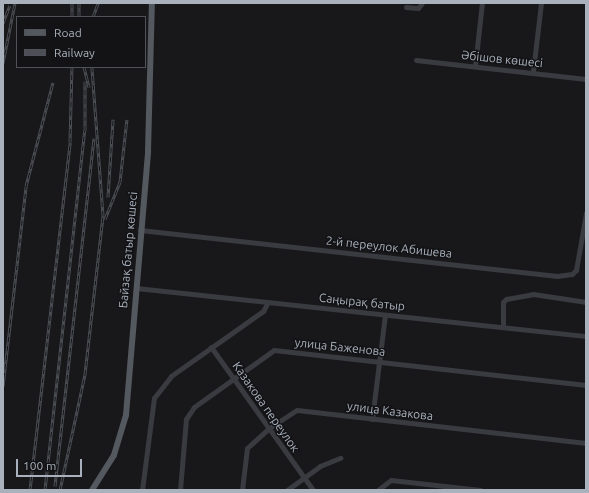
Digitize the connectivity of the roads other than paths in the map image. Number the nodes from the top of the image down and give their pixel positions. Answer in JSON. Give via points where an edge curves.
{"nodes":[{"id":1,"x":152,"y":3,"type":"edge"},
{"id":2,"x":422,"y":3,"type":"edge"},
{"id":3,"x":482,"y":3,"type":"edge"},
{"id":4,"x":541,"y":3,"type":"edge"},
{"id":5,"x":406,"y":7,"type":"dead end"},
{"id":6,"x":416,"y":60,"type":"dead end"},
{"id":7,"x":474,"y":66,"type":"junction"},
{"id":8,"x":533,"y":72,"type":"junction"},
{"id":9,"x":586,"y":79,"type":"edge"},
{"id":10,"x":586,"y":213,"type":"edge"},
{"id":11,"x":140,"y":230,"type":"junction"},
{"id":12,"x":136,"y":288,"type":"junction"},
{"id":13,"x":268,"y":302,"type":"junction"},
{"id":14,"x":586,"y":302,"type":"edge"},
{"id":15,"x":385,"y":315,"type":"junction"},
{"id":16,"x":503,"y":327,"type":"junction"},
{"id":17,"x":586,"y":336,"type":"edge"},
{"id":18,"x":211,"y":347,"type":"junction"},
{"id":19,"x":380,"y":362,"type":"junction"},
{"id":20,"x":234,"y":378,"type":"junction"},
{"id":21,"x":586,"y":384,"type":"edge"},
{"id":22,"x":372,"y":419,"type":"junction"},
{"id":23,"x":269,"y":428,"type":"junction"},
{"id":24,"x":586,"y":443,"type":"edge"},
{"id":25,"x":340,"y":458,"type":"dead end"},
{"id":26,"x":304,"y":479,"type":"junction"},
{"id":27,"x":92,"y":490,"type":"edge"},
{"id":28,"x":142,"y":490,"type":"edge"},
{"id":29,"x":180,"y":490,"type":"edge"},
{"id":30,"x":242,"y":490,"type":"edge"},
{"id":31,"x":288,"y":490,"type":"edge"},
{"id":32,"x":313,"y":490,"type":"edge"},
{"id":33,"x":378,"y":490,"type":"edge"},
{"id":34,"x":480,"y":490,"type":"edge"}],
"edges":[{"from":1,"to":11,"type":"main road","name":"Байзақ батыр көшесі","via":[[148,151]]},
{"from":2,"to":5,"type":"street","via":[[418,8]]},
{"from":3,"to":7,"type":"street"},
{"from":4,"to":8,"type":"street"},
{"from":6,"to":7,"type":"street","name":"Әбішов көшесі"},
{"from":7,"to":8,"type":"street","name":"Әбішов көшесі"},
{"from":8,"to":9,"type":"street","name":"Әбішов көшесі"},
{"from":10,"to":11,"type":"street","name":"2-й переулок Абишева","via":[[576,270],[572,274],[557,276]]},
{"from":11,"to":12,"type":"main road","name":"Байзақ батыр көшесі"},
{"from":12,"to":13,"type":"street","name":"Саңырақ батыр"},
{"from":12,"to":27,"type":"main road","name":"Байзақ батыр көшесі","via":[[126,415],[114,455]]},
{"from":13,"to":15,"type":"street","name":"Саңырақ батыр"},
{"from":13,"to":18,"type":"street","via":[[263,311]]},
{"from":14,"to":16,"type":"street","via":[[533,294],[506,299],[503,302]]},
{"from":15,"to":16,"type":"street","name":"Саңырақ батыр"},
{"from":15,"to":19,"type":"street"},
{"from":16,"to":17,"type":"street","name":"Саңырақ батыр"},
{"from":18,"to":20,"type":"street","name":"Казакова переулок"},
{"from":18,"to":28,"type":"street","via":[[171,376],[154,398]]},
{"from":19,"to":20,"type":"street","name":"улица Баженова","via":[[274,350]]},
{"from":19,"to":21,"type":"street","name":"улица Баженова"},
{"from":19,"to":22,"type":"street"},
{"from":20,"to":23,"type":"street","name":"Казакова переулок"},
{"from":20,"to":29,"type":"street","name":"улица Баженова","via":[[194,407],[186,419]]},
{"from":22,"to":23,"type":"street","name":"улица Казакова","via":[[297,410]]},
{"from":22,"to":24,"type":"street","name":"улица Казакова"},
{"from":23,"to":26,"type":"street","name":"Казакова переулок"},
{"from":23,"to":30,"type":"street","name":"улица Казакова","via":[[247,448]]},
{"from":25,"to":26,"type":"street","via":[[320,466]]},
{"from":26,"to":31,"type":"street"},
{"from":26,"to":32,"type":"street","name":"Казакова переулок"},
{"from":33,"to":34,"type":"street","via":[[391,480]]}]}
